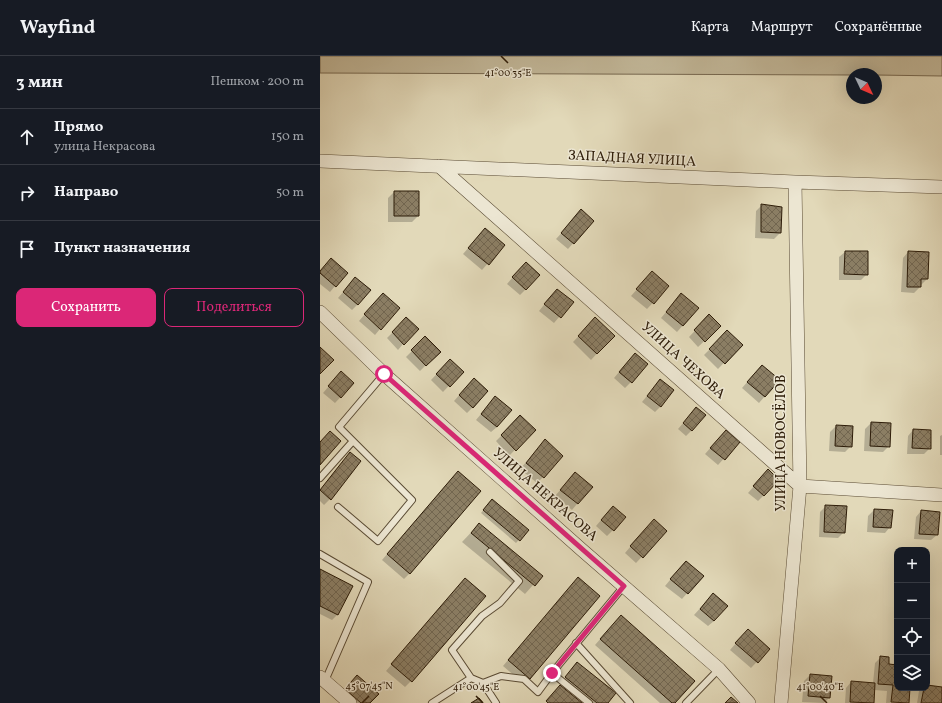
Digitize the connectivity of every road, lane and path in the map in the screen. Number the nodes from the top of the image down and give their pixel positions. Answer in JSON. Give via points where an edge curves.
{"nodes":[{"id":1,"x":320,"y":161,"type":"edge"},
{"id":2,"x":439,"y":166,"type":"junction"},
{"id":3,"x":795,"y":182,"type":"junction"},
{"id":4,"x":942,"y":187,"type":"edge"},
{"id":5,"x":320,"y":312,"type":"edge"},
{"id":6,"x":384,"y":374,"type":"junction"},
{"id":7,"x":353,"y":441,"type":"junction"},
{"id":8,"x":320,"y":478,"type":"edge"},
{"id":9,"x":800,"y":486,"type":"junction"},
{"id":10,"x":942,"y":495,"type":"edge"},
{"id":11,"x":338,"y":507,"type":"dead end"},
{"id":12,"x":490,"y":552,"type":"dead end"},
{"id":13,"x":320,"y":554,"type":"edge"},
{"id":14,"x":624,"y":586,"type":"junction"},
{"id":15,"x":576,"y":643,"type":"junction"},
{"id":16,"x":719,"y":669,"type":"junction"},
{"id":17,"x":552,"y":673,"type":"junction"},
{"id":18,"x":472,"y":678,"type":"junction"},
{"id":19,"x":322,"y":679,"type":"edge"},
{"id":20,"x":483,"y":683,"type":"junction"},
{"id":21,"x":350,"y":703,"type":"edge"},
{"id":22,"x":432,"y":703,"type":"edge"},
{"id":23,"x":496,"y":703,"type":"edge"},
{"id":24,"x":589,"y":703,"type":"edge"},
{"id":25,"x":630,"y":703,"type":"edge"},
{"id":26,"x":686,"y":703,"type":"edge"},
{"id":27,"x":749,"y":703,"type":"edge"},
{"id":28,"x":780,"y":703,"type":"edge"}],
"edges":[{"from":1,"to":2,"type":"street","name":"ЗАПАДНАЯ УЛИЦА"},
{"from":2,"to":3,"type":"street","name":"ЗАПАДНАЯ УЛИЦА"},
{"from":2,"to":9,"type":"street","name":"УЛИЦА ЧЕХОВА"},
{"from":3,"to":4,"type":"street","name":"ЗАПАДНАЯ УЛИЦА"},
{"from":3,"to":9,"type":"street","name":"УЛИЦА НОВОСЁЛОВ"},
{"from":5,"to":6,"type":"street","name":"УЛИЦА НЕКРАСОВА"},
{"from":6,"to":7,"type":"lane","via":[[339,427]]},
{"from":6,"to":14,"type":"street","name":"УЛИЦА НЕКРАСОВА"},
{"from":7,"to":8,"type":"lane"},
{"from":7,"to":11,"type":"lane","via":[[412,500],[378,540]]},
{"from":9,"to":10,"type":"street"},
{"from":9,"to":28,"type":"street","name":"УЛИЦА НОВОСЁЛОВ"},
{"from":12,"to":18,"type":"lane","via":[[519,581],[500,603],[482,616],[452,650]]},
{"from":13,"to":19,"type":"lane","via":[[368,582]]},
{"from":14,"to":15,"type":"lane"},
{"from":14,"to":16,"type":"street","name":"УЛИЦА НЕКРАСОВА"},
{"from":15,"to":17,"type":"lane"},
{"from":15,"to":25,"type":"lane"},
{"from":16,"to":26,"type":"lane"},
{"from":16,"to":27,"type":"street","name":"УЛИЦА НЕКРАСОВА"},
{"from":17,"to":20,"type":"lane","via":[[538,692],[524,679],[502,676]]},
{"from":17,"to":24,"type":"lane"},
{"from":18,"to":20,"type":"lane"},
{"from":18,"to":22,"type":"lane"},
{"from":19,"to":21,"type":"street"},
{"from":20,"to":23,"type":"lane"}]}
